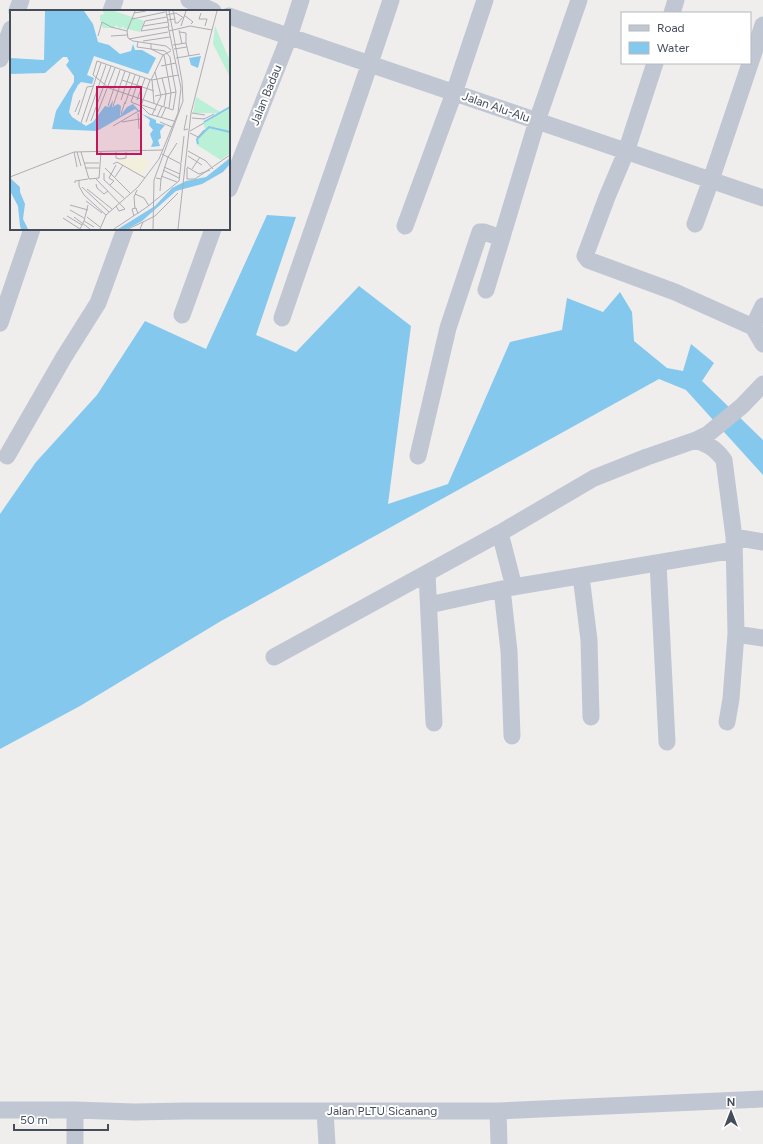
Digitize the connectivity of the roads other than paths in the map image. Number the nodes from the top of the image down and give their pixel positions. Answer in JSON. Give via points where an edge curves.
{"nodes":[{"id":1,"x":21,"y":0,"type":"edge"},
{"id":2,"x":115,"y":0,"type":"edge"},
{"id":3,"x":189,"y":0,"type":"edge"},
{"id":4,"x":301,"y":0,"type":"edge"},
{"id":5,"x":391,"y":0,"type":"edge"},
{"id":6,"x":485,"y":0,"type":"edge"},
{"id":7,"x":579,"y":0,"type":"edge"},
{"id":8,"x":676,"y":0,"type":"edge"},
{"id":9,"x":210,"y":8,"type":"edge"},
{"id":10,"x":17,"y":10,"type":"edge"},
{"id":11,"x":111,"y":10,"type":"edge"},
{"id":12,"x":672,"y":12,"type":"edge"},
{"id":13,"x":230,"y":16,"type":"edge"},
{"id":14,"x":763,"y":25,"type":"edge"},
{"id":15,"x":10,"y":32,"type":"edge"},
{"id":16,"x":289,"y":37,"type":"junction"},
{"id":17,"x":0,"y":59,"type":"edge"},
{"id":18,"x":751,"y":61,"type":"edge"},
{"id":19,"x":370,"y":64,"type":"junction"},
{"id":20,"x":655,"y":64,"type":"edge"},
{"id":21,"x":750,"y":64,"type":"edge"},
{"id":22,"x":454,"y":93,"type":"junction"},
{"id":23,"x":538,"y":121,"type":"junction"},
{"id":24,"x":626,"y":152,"type":"junction"},
{"id":25,"x":711,"y":180,"type":"junction"},
{"id":26,"x":230,"y":186,"type":"edge"},
{"id":27,"x":763,"y":198,"type":"edge"},
{"id":28,"x":695,"y":224,"type":"dead end"},
{"id":29,"x":405,"y":226,"type":"dead end"},
{"id":30,"x":32,"y":230,"type":"edge"},
{"id":31,"x":125,"y":230,"type":"edge"},
{"id":32,"x":213,"y":230,"type":"edge"},
{"id":33,"x":501,"y":238,"type":"junction"},
{"id":34,"x":486,"y":290,"type":"dead end"},
{"id":35,"x":763,"y":306,"type":"edge"},
{"id":36,"x":182,"y":315,"type":"dead end"},
{"id":37,"x":282,"y":318,"type":"dead end"},
{"id":38,"x":0,"y":323,"type":"edge"},
{"id":39,"x":753,"y":327,"type":"junction"},
{"id":40,"x":763,"y":344,"type":"edge"},
{"id":41,"x":763,"y":384,"type":"edge"},
{"id":42,"x":702,"y":437,"type":"junction"},
{"id":43,"x":7,"y":456,"type":"dead end"},
{"id":44,"x":418,"y":456,"type":"dead end"},
{"id":45,"x":500,"y":533,"type":"junction"},
{"id":46,"x":763,"y":542,"type":"edge"},
{"id":47,"x":734,"y":543,"type":"junction"},
{"id":48,"x":658,"y":563,"type":"junction"},
{"id":49,"x":427,"y":573,"type":"junction"},
{"id":50,"x":581,"y":576,"type":"junction"},
{"id":51,"x":508,"y":588,"type":"junction"},
{"id":52,"x":429,"y":605,"type":"junction"},
{"id":53,"x":736,"y":634,"type":"junction"},
{"id":54,"x":763,"y":638,"type":"edge"},
{"id":55,"x":274,"y":657,"type":"dead end"},
{"id":56,"x":591,"y":717,"type":"dead end"},
{"id":57,"x":727,"y":722,"type":"dead end"},
{"id":58,"x":434,"y":723,"type":"dead end"},
{"id":59,"x":512,"y":736,"type":"dead end"},
{"id":60,"x":667,"y":742,"type":"dead end"},
{"id":61,"x":763,"y":1099,"type":"edge"},
{"id":62,"x":0,"y":1110,"type":"edge"},
{"id":63,"x":75,"y":1110,"type":"junction"},
{"id":64,"x":325,"y":1111,"type":"junction"},
{"id":65,"x":498,"y":1111,"type":"junction"},
{"id":66,"x":75,"y":1144,"type":"edge"},
{"id":67,"x":327,"y":1144,"type":"edge"},
{"id":68,"x":499,"y":1144,"type":"edge"}],
"edges":[{"from":1,"to":10,"type":"street"},
{"from":2,"to":11,"type":"street"},
{"from":3,"to":9,"type":"street"},
{"from":4,"to":16,"type":"street","name":"Jalan Badau"},
{"from":5,"to":19,"type":"street"},
{"from":6,"to":22,"type":"street"},
{"from":7,"to":23,"type":"street"},
{"from":8,"to":12,"type":"street"},
{"from":13,"to":16,"type":"street","name":"Jalan Alu-Alu"},
{"from":14,"to":18,"type":"street"},
{"from":15,"to":17,"type":"street"},
{"from":16,"to":19,"type":"street","name":"Jalan Alu-Alu"},
{"from":16,"to":26,"type":"street","name":"Jalan Badau"},
{"from":19,"to":22,"type":"street","name":"Jalan Alu-Alu"},
{"from":19,"to":37,"type":"street"},
{"from":20,"to":24,"type":"street"},
{"from":21,"to":25,"type":"street"},
{"from":22,"to":23,"type":"street","name":"Jalan Alu-Alu"},
{"from":22,"to":29,"type":"street"},
{"from":23,"to":24,"type":"street","name":"Jalan Alu-Alu"},
{"from":23,"to":33,"type":"street"},
{"from":24,"to":25,"type":"street","name":"Jalan Alu-Alu"},
{"from":24,"to":39,"type":"street","via":[[585,256],[588,260],[675,292]]},
{"from":25,"to":27,"type":"street","name":"Jalan Alu-Alu"},
{"from":25,"to":28,"type":"street"},
{"from":30,"to":38,"type":"street"},
{"from":31,"to":43,"type":"street","via":[[98,303]]},
{"from":32,"to":36,"type":"street"},
{"from":33,"to":34,"type":"street"},
{"from":33,"to":44,"type":"street","via":[[480,232],[448,328]]},
{"from":35,"to":39,"type":"street"},
{"from":39,"to":40,"type":"street"},
{"from":41,"to":42,"type":"street","via":[[742,406]]},
{"from":42,"to":45,"type":"street","via":[[594,478]]},
{"from":42,"to":47,"type":"street","via":[[724,460]]},
{"from":45,"to":49,"type":"street"},
{"from":45,"to":51,"type":"street"},
{"from":46,"to":47,"type":"street"},
{"from":47,"to":48,"type":"street"},
{"from":47,"to":53,"type":"street"},
{"from":48,"to":50,"type":"street"},
{"from":48,"to":60,"type":"street"},
{"from":49,"to":52,"type":"street"},
{"from":49,"to":55,"type":"street"},
{"from":50,"to":51,"type":"street"},
{"from":50,"to":56,"type":"street","via":[[589,640]]},
{"from":51,"to":52,"type":"street"},
{"from":51,"to":59,"type":"street"},
{"from":52,"to":58,"type":"street"},
{"from":53,"to":54,"type":"street"},
{"from":53,"to":57,"type":"street"},
{"from":61,"to":65,"type":"street","name":"Jalan PLTU Sicanang"},
{"from":62,"to":63,"type":"street","name":"Jalan PLTU Sicanang"},
{"from":63,"to":64,"type":"street","name":"Jalan PLTU Sicanang"},
{"from":63,"to":66,"type":"street"},
{"from":64,"to":65,"type":"street","name":"Jalan PLTU Sicanang"},
{"from":64,"to":67,"type":"street"},
{"from":65,"to":68,"type":"street"}]}
